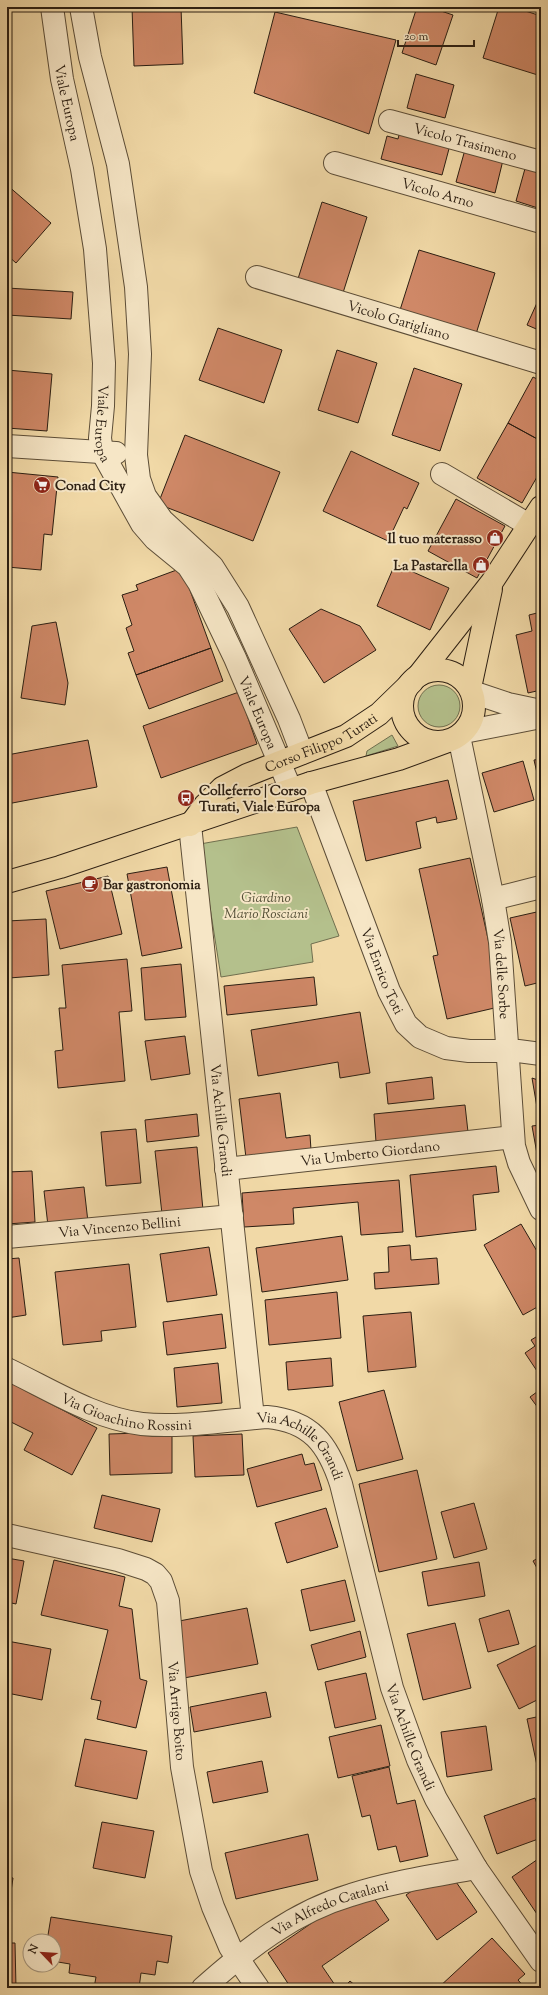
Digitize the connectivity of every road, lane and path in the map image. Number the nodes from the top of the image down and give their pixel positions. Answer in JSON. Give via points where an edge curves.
{"nodes":[{"id":1,"x":52,"y":7,"type":"edge"},
{"id":2,"x":81,"y":7,"type":"edge"},
{"id":3,"x":390,"y":121,"type":"dead end"},
{"id":4,"x":335,"y":162,"type":"dead end"},
{"id":5,"x":541,"y":162,"type":"edge"},
{"id":6,"x":541,"y":222,"type":"edge"},
{"id":7,"x":257,"y":277,"type":"dead end"},
{"id":8,"x":541,"y":363,"type":"edge"},
{"id":9,"x":7,"y":446,"type":"edge"},
{"id":10,"x":102,"y":452,"type":"junction"},
{"id":11,"x":136,"y":455,"type":"junction"},
{"id":12,"x":442,"y":474,"type":"dead end"},
{"id":13,"x":541,"y":507,"type":"edge"},
{"id":14,"x":529,"y":525,"type":"junction"},
{"id":15,"x":492,"y":582,"type":"junction"},
{"id":16,"x":415,"y":679,"type":"junction"},
{"id":17,"x":471,"y":690,"type":"junction"},
{"id":18,"x":541,"y":711,"type":"edge"},
{"id":19,"x":541,"y":717,"type":"edge"},
{"id":20,"x":457,"y":736,"type":"junction"},
{"id":21,"x":302,"y":753,"type":"junction"},
{"id":22,"x":279,"y":762,"type":"junction"},
{"id":23,"x":301,"y":787,"type":"junction"},
{"id":24,"x":190,"y":825,"type":"junction"},
{"id":25,"x":7,"y":882,"type":"edge"},
{"id":26,"x":541,"y":887,"type":"edge"},
{"id":27,"x":493,"y":899,"type":"junction"},
{"id":28,"x":507,"y":1051,"type":"junction"},
{"id":29,"x":541,"y":1054,"type":"edge"},
{"id":30,"x":513,"y":1136,"type":"junction"},
{"id":31,"x":226,"y":1169,"type":"junction"},
{"id":32,"x":541,"y":1209,"type":"edge"},
{"id":33,"x":232,"y":1216,"type":"junction"},
{"id":34,"x":7,"y":1237,"type":"edge"},
{"id":35,"x":7,"y":1369,"type":"edge"},
{"id":36,"x":253,"y":1418,"type":"junction"},
{"id":37,"x":7,"y":1535,"type":"edge"},
{"id":38,"x":476,"y":1868,"type":"junction"},
{"id":39,"x":236,"y":1959,"type":"junction"},
{"id":40,"x":541,"y":1961,"type":"edge"},
{"id":41,"x":203,"y":1988,"type":"edge"},
{"id":42,"x":258,"y":1988,"type":"edge"}],
"edges":[{"from":1,"to":10,"type":"street","name":"Viale Europa","via":[[62,80],[82,169],[95,255],[104,363],[100,445]]},
{"from":2,"to":11,"type":"street","name":"Viale Europa","via":[[90,57],[118,164],[136,287],[140,354]]},
{"from":3,"to":5,"type":"street","name":"Vicolo Trasimeno"},
{"from":4,"to":6,"type":"street","name":"Vicolo Arno"},
{"from":7,"to":8,"type":"street","name":"Vicolo Garigliano"},
{"from":9,"to":10,"type":"street"},
{"from":10,"to":11,"type":"street"},
{"from":10,"to":22,"type":"street","name":"Viale Europa","via":[[142,524],[194,574],[235,658]]},
{"from":11,"to":21,"type":"street","name":"Viale Europa","via":[[141,486],[156,512],[175,534],[212,566],[238,607]]},
{"from":12,"to":14,"type":"street"},
{"from":13,"to":14,"type":"main road"},
{"from":14,"to":15,"type":"main road"},
{"from":15,"to":16,"type":"main road"},
{"from":15,"to":17,"type":"main road"},
{"from":16,"to":17,"type":"main road","via":[[433,670],[445,670],[457,674]]},
{"from":16,"to":20,"type":"main road","via":[[405,690],[402,701],[407,724],[414,733],[425,740],[437,742]]},
{"from":16,"to":21,"type":"main road","name":"Corso Filippo Turati","via":[[364,726]]},
{"from":17,"to":18,"type":"street","via":[[512,706]]},
{"from":17,"to":20,"type":"main road","via":[[475,704],[474,716]]},
{"from":19,"to":20,"type":"street"},
{"from":20,"to":23,"type":"main road","via":[[399,759]]},
{"from":20,"to":27,"type":"street","name":"Via delle Sorbe"},
{"from":21,"to":22,"type":"main road","name":"Corso Filippo Turati"},
{"from":22,"to":23,"type":"street","name":"Viale Europa"},
{"from":22,"to":24,"type":"main road","name":"Corso Filippo Turati","via":[[222,788]]},
{"from":23,"to":24,"type":"main road"},
{"from":23,"to":28,"type":"street","name":"Via Enrico Toti","via":[[389,991],[406,1024],[420,1037],[446,1048],[475,1052]]},
{"from":24,"to":25,"type":"main road"},
{"from":24,"to":31,"type":"street","name":"Via Achille Grandi"},
{"from":26,"to":27,"type":"street"},
{"from":27,"to":28,"type":"street","name":"Via delle Sorbe","via":[[502,964]]},
{"from":28,"to":29,"type":"street","name":"Via Enrico Toti"},
{"from":28,"to":30,"type":"street","name":"Via delle Sorbe"},
{"from":30,"to":31,"type":"street","name":"Via Umberto Giordano"},
{"from":30,"to":32,"type":"street","name":"Via delle Sorbe","via":[[518,1163]]},
{"from":31,"to":33,"type":"street","name":"Via Achille Grandi"},
{"from":33,"to":34,"type":"street","name":"Via Vincenzo Bellini"},
{"from":33,"to":36,"type":"street","name":"Via Achille Grandi"},
{"from":35,"to":36,"type":"street","name":"Via Gioachino Rossini","via":[[98,1412],[141,1424],[166,1425]]},
{"from":36,"to":38,"type":"street","name":"Via Achille Grandi","via":[[279,1418],[299,1425],[320,1440],[328,1452],[341,1484],[404,1726],[436,1799]]},
{"from":37,"to":39,"type":"street","name":"Via Arrigo Boito","via":[[131,1564],[155,1574],[162,1581],[168,1601],[182,1767],[189,1813],[206,1888]]},
{"from":38,"to":39,"type":"street","name":"Via Alfredo Catalani","via":[[371,1889],[330,1902],[283,1925]]},
{"from":38,"to":40,"type":"street","name":"Via Achille Grandi"},
{"from":39,"to":41,"type":"street","name":"Via Alfredo Catalani"},
{"from":39,"to":42,"type":"street","name":"Via Arrigo Boito"}]}
